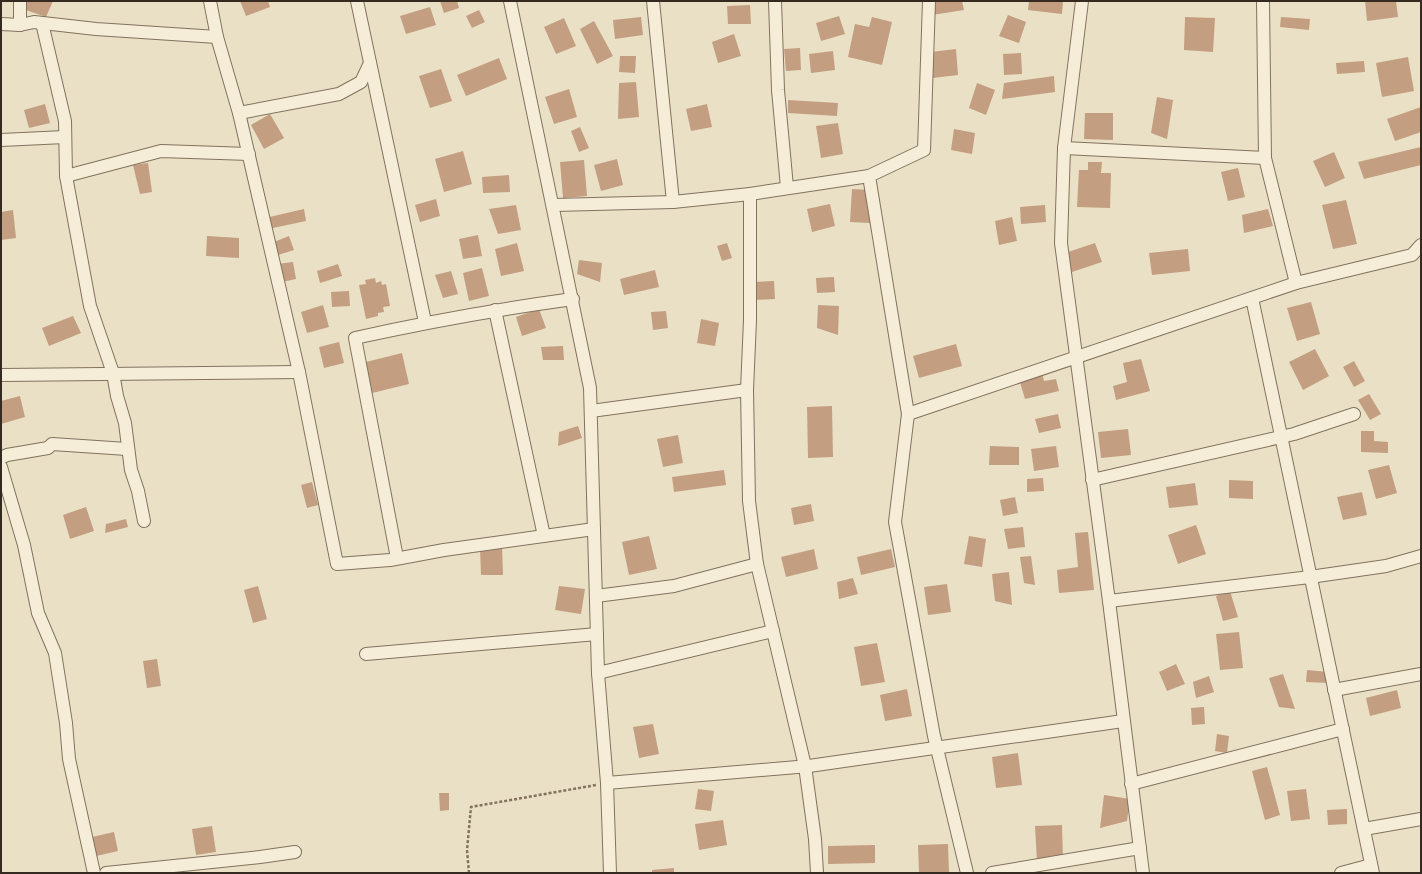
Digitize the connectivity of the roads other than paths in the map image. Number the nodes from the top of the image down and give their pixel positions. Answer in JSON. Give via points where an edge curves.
{"nodes":[{"id":1,"x":20,"y":1,"type":"edge"},
{"id":2,"x":210,"y":1,"type":"edge"},
{"id":3,"x":357,"y":1,"type":"edge"},
{"id":4,"x":510,"y":1,"type":"edge"},
{"id":5,"x":653,"y":1,"type":"edge"},
{"id":6,"x":775,"y":1,"type":"edge"},
{"id":7,"x":929,"y":1,"type":"edge"},
{"id":8,"x":1082,"y":1,"type":"edge"},
{"id":9,"x":1263,"y":1,"type":"edge"},
{"id":10,"x":42,"y":23,"type":"junction"},
{"id":11,"x":1,"y":24,"type":"edge"},
{"id":12,"x":20,"y":25,"type":"junction"},
{"id":13,"x":217,"y":37,"type":"junction"},
{"id":14,"x":370,"y":63,"type":"junction"},
{"id":15,"x":240,"y":113,"type":"junction"},
{"id":16,"x":66,"y":137,"type":"junction"},
{"id":17,"x":1,"y":140,"type":"edge"},
{"id":18,"x":1064,"y":148,"type":"junction"},
{"id":19,"x":249,"y":154,"type":"junction"},
{"id":20,"x":1265,"y":158,"type":"junction"},
{"id":21,"x":66,"y":176,"type":"junction"},
{"id":22,"x":869,"y":176,"type":"junction"},
{"id":23,"x":786,"y":187,"type":"junction"},
{"id":24,"x":750,"y":194,"type":"junction"},
{"id":25,"x":673,"y":202,"type":"junction"},
{"id":26,"x":554,"y":206,"type":"junction"},
{"id":27,"x":1421,"y":245,"type":"edge"},
{"id":28,"x":1296,"y":283,"type":"junction"},
{"id":29,"x":1252,"y":298,"type":"junction"},
{"id":30,"x":573,"y":299,"type":"junction"},
{"id":31,"x":495,"y":310,"type":"junction"},
{"id":32,"x":425,"y":322,"type":"junction"},
{"id":33,"x":1077,"y":358,"type":"junction"},
{"id":34,"x":299,"y":372,"type":"junction"},
{"id":35,"x":113,"y":373,"type":"junction"},
{"id":36,"x":1,"y":375,"type":"edge"},
{"id":37,"x":748,"y":390,"type":"junction"},
{"id":38,"x":591,"y":411,"type":"junction"},
{"id":39,"x":908,"y":414,"type":"junction"},
{"id":40,"x":1354,"y":414,"type":"dead end"},
{"id":41,"x":1281,"y":436,"type":"junction"},
{"id":42,"x":127,"y":449,"type":"junction"},
{"id":43,"x":1,"y":458,"type":"edge"},
{"id":44,"x":1,"y":467,"type":"edge"},
{"id":45,"x":1092,"y":480,"type":"junction"},
{"id":46,"x":144,"y":521,"type":"dead end"},
{"id":47,"x":594,"y":529,"type":"junction"},
{"id":48,"x":544,"y":536,"type":"junction"},
{"id":49,"x":1421,"y":556,"type":"edge"},
{"id":50,"x":398,"y":558,"type":"junction"},
{"id":51,"x":757,"y":564,"type":"junction"},
{"id":52,"x":1310,"y":577,"type":"junction"},
{"id":53,"x":596,"y":596,"type":"junction"},
{"id":54,"x":1109,"y":601,"type":"junction"},
{"id":55,"x":773,"y":631,"type":"junction"},
{"id":56,"x":597,"y":634,"type":"junction"},
{"id":57,"x":366,"y":654,"type":"dead end"},
{"id":58,"x":598,"y":673,"type":"junction"},
{"id":59,"x":1421,"y":674,"type":"edge"},
{"id":60,"x":1334,"y":690,"type":"junction"},
{"id":61,"x":1123,"y":721,"type":"junction"},
{"id":62,"x":1343,"y":730,"type":"junction"},
{"id":63,"x":937,"y":748,"type":"junction"},
{"id":64,"x":805,"y":766,"type":"junction"},
{"id":65,"x":606,"y":783,"type":"junction"},
{"id":66,"x":1131,"y":784,"type":"junction"},
{"id":67,"x":1421,"y":819,"type":"edge"},
{"id":68,"x":1364,"y":829,"type":"junction"},
{"id":69,"x":1140,"y":848,"type":"junction"},
{"id":70,"x":295,"y":852,"type":"dead end"},
{"id":71,"x":1372,"y":869,"type":"edge"},
{"id":72,"x":94,"y":873,"type":"edge"},
{"id":73,"x":106,"y":873,"type":"edge"},
{"id":74,"x":610,"y":873,"type":"edge"},
{"id":75,"x":817,"y":873,"type":"edge"},
{"id":76,"x":966,"y":873,"type":"edge"},
{"id":77,"x":992,"y":873,"type":"edge"},
{"id":78,"x":1143,"y":873,"type":"edge"},
{"id":79,"x":1341,"y":873,"type":"edge"}],
"edges":[{"from":1,"to":12,"type":"street"},
{"from":2,"to":13,"type":"street"},
{"from":3,"to":14,"type":"street"},
{"from":4,"to":26,"type":"street"},
{"from":5,"to":25,"type":"street"},
{"from":6,"to":23,"type":"street","via":[[778,90]]},
{"from":7,"to":22,"type":"street","via":[[924,150]]},
{"from":8,"to":18,"type":"street"},
{"from":9,"to":20,"type":"street"},
{"from":10,"to":12,"type":"street"},
{"from":10,"to":13,"type":"street"},
{"from":10,"to":16,"type":"street","via":[[65,122]]},
{"from":11,"to":12,"type":"street"},
{"from":13,"to":15,"type":"street"},
{"from":14,"to":15,"type":"street","via":[[361,82],[339,94]]},
{"from":14,"to":32,"type":"street"},
{"from":15,"to":19,"type":"street"},
{"from":16,"to":17,"type":"street"},
{"from":16,"to":21,"type":"street"},
{"from":18,"to":20,"type":"street"},
{"from":18,"to":33,"type":"street","via":[[1061,243]]},
{"from":19,"to":21,"type":"street","via":[[161,151]]},
{"from":19,"to":34,"type":"street"},
{"from":20,"to":28,"type":"street"},
{"from":21,"to":35,"type":"street","via":[[90,306]]},
{"from":22,"to":23,"type":"street"},
{"from":22,"to":39,"type":"street"},
{"from":23,"to":24,"type":"street"},
{"from":24,"to":25,"type":"street"},
{"from":24,"to":37,"type":"street"},
{"from":25,"to":26,"type":"street"},
{"from":26,"to":30,"type":"street"},
{"from":27,"to":28,"type":"street","via":[[1412,255]]},
{"from":28,"to":29,"type":"street"},
{"from":29,"to":33,"type":"street"},
{"from":29,"to":41,"type":"street"},
{"from":30,"to":31,"type":"street"},
{"from":30,"to":38,"type":"street","via":[[590,388]]},
{"from":31,"to":32,"type":"street"},
{"from":31,"to":48,"type":"street"},
{"from":32,"to":50,"type":"street","via":[[354,338]]},
{"from":33,"to":39,"type":"street"},
{"from":33,"to":45,"type":"street"},
{"from":34,"to":35,"type":"street"},
{"from":34,"to":50,"type":"street","via":[[337,564]]},
{"from":35,"to":36,"type":"street"},
{"from":35,"to":42,"type":"street","via":[[125,424]]},
{"from":37,"to":38,"type":"street"},
{"from":37,"to":51,"type":"street","via":[[748,501]]},
{"from":38,"to":47,"type":"street"},
{"from":39,"to":63,"type":"street","via":[[895,522]]},
{"from":40,"to":41,"type":"street"},
{"from":41,"to":45,"type":"street","via":[[1175,463]]},
{"from":41,"to":52,"type":"street"},
{"from":42,"to":43,"type":"street","via":[[52,444],[48,448]]},
{"from":42,"to":46,"type":"street"},
{"from":44,"to":72,"type":"street","via":[[24,544],[38,613],[55,653],[69,759]]},
{"from":45,"to":54,"type":"street"},
{"from":47,"to":48,"type":"street"},
{"from":47,"to":53,"type":"street"},
{"from":48,"to":50,"type":"street"},
{"from":49,"to":52,"type":"street","via":[[1386,566]]},
{"from":51,"to":53,"type":"street","via":[[674,586]]},
{"from":51,"to":55,"type":"street"},
{"from":52,"to":54,"type":"street"},
{"from":52,"to":60,"type":"street"},
{"from":53,"to":56,"type":"street"},
{"from":54,"to":61,"type":"street"},
{"from":55,"to":58,"type":"street"},
{"from":55,"to":64,"type":"street"},
{"from":56,"to":57,"type":"street"},
{"from":56,"to":58,"type":"street"},
{"from":58,"to":65,"type":"street"},
{"from":59,"to":60,"type":"street"},
{"from":60,"to":62,"type":"street"},
{"from":61,"to":63,"type":"street"},
{"from":61,"to":66,"type":"street"},
{"from":62,"to":66,"type":"street"},
{"from":62,"to":68,"type":"street"},
{"from":63,"to":64,"type":"street"},
{"from":63,"to":76,"type":"street"},
{"from":64,"to":65,"type":"street"},
{"from":64,"to":75,"type":"street"},
{"from":65,"to":74,"type":"street"},
{"from":66,"to":69,"type":"street"},
{"from":67,"to":68,"type":"street"},
{"from":68,"to":71,"type":"street"},
{"from":69,"to":77,"type":"street"},
{"from":69,"to":78,"type":"street"},
{"from":70,"to":73,"type":"street"},
{"from":71,"to":79,"type":"street"}]}
